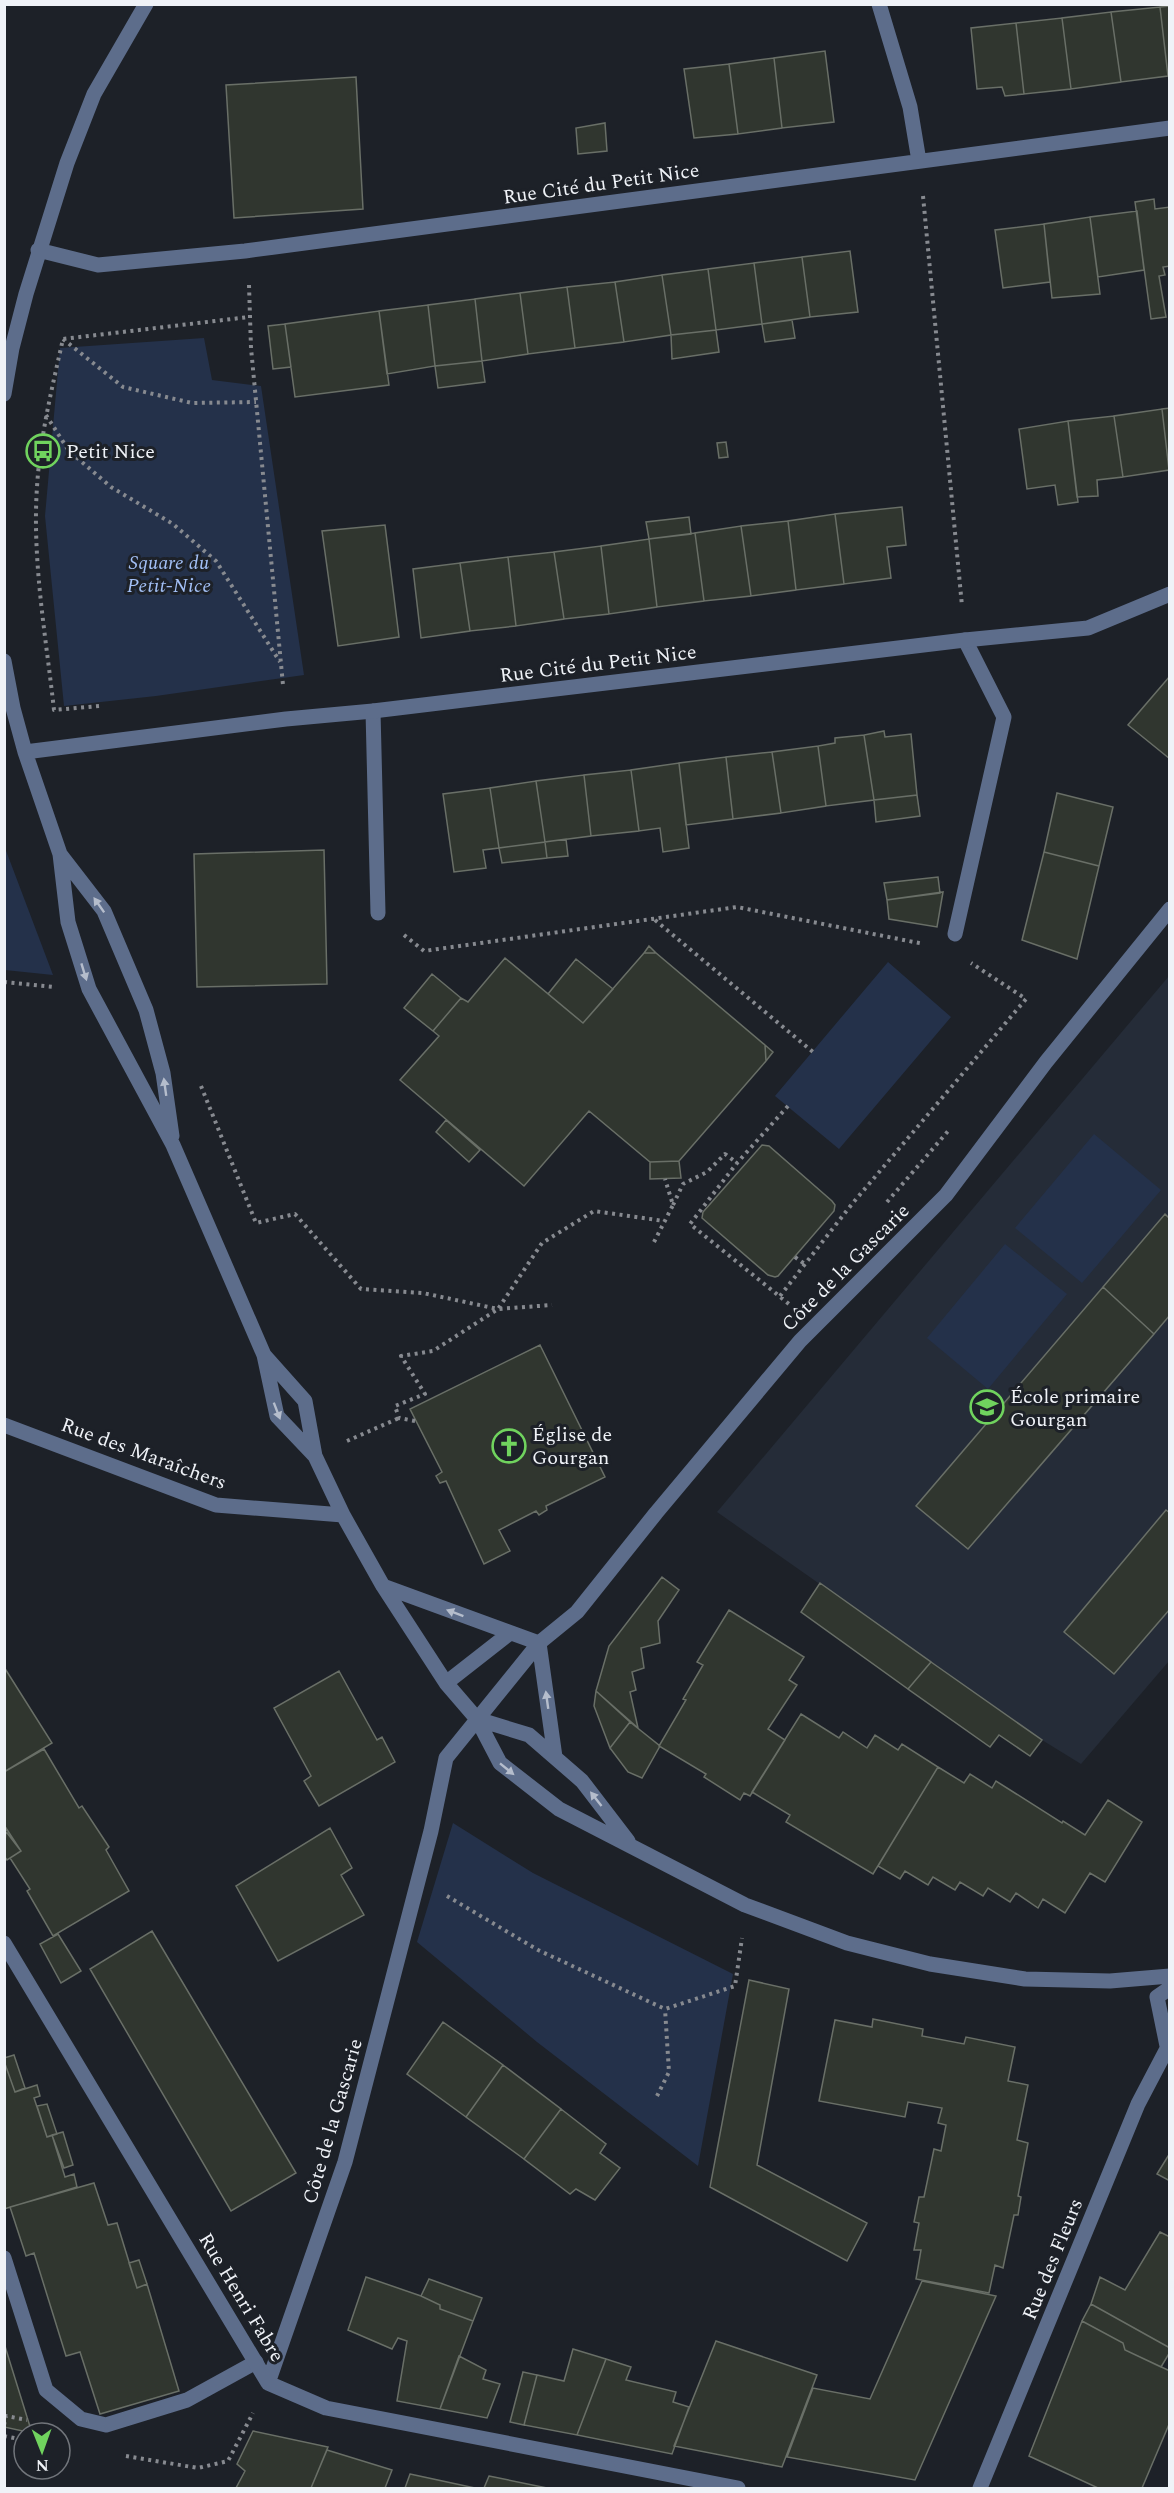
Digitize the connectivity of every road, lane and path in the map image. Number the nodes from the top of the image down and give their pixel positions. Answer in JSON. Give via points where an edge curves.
{"nodes":[{"id":1,"x":879,"y":4,"type":"edge"},
{"id":2,"x":141,"y":7,"type":"edge"},
{"id":3,"x":1170,"y":128,"type":"edge"},
{"id":4,"x":919,"y":161,"type":"junction"},
{"id":5,"x":38,"y":250,"type":"junction"},
{"id":6,"x":249,"y":285,"type":"dead end"},
{"id":7,"x":249,"y":316,"type":"junction"},
{"id":8,"x":63,"y":339,"type":"junction"},
{"id":9,"x":4,"y":394,"type":"edge"},
{"id":10,"x":256,"y":402,"type":"junction"},
{"id":11,"x":46,"y":415,"type":"junction"},
{"id":12,"x":1170,"y":594,"type":"edge"},
{"id":13,"x":965,"y":640,"type":"junction"},
{"id":14,"x":4,"y":661,"type":"edge"},
{"id":15,"x":280,"y":662,"type":"junction"},
{"id":16,"x":271,"y":687,"type":"dead end"},
{"id":17,"x":100,"y":706,"type":"dead end"},
{"id":18,"x":373,"y":711,"type":"junction"},
{"id":19,"x":25,"y":753,"type":"junction"},
{"id":20,"x":60,"y":854,"type":"junction"},
{"id":21,"x":1170,"y":909,"type":"edge"},
{"id":22,"x":378,"y":913,"type":"joint"},
{"id":23,"x":654,"y":919,"type":"junction"},
{"id":24,"x":952,"y":942,"type":"junction"},
{"id":25,"x":813,"y":1052,"type":"dead end"},
{"id":26,"x":199,"y":1081,"type":"dead end"},
{"id":27,"x":788,"y":1106,"type":"dead end"},
{"id":28,"x":173,"y":1145,"type":"junction"},
{"id":29,"x":737,"y":1163,"type":"junction"},
{"id":30,"x":665,"y":1179,"type":"dead end"},
{"id":31,"x":673,"y":1205,"type":"junction"},
{"id":32,"x":664,"y":1221,"type":"junction"},
{"id":33,"x":654,"y":1242,"type":"dead end"},
{"id":34,"x":795,"y":1257,"type":"dead end"},
{"id":35,"x":806,"y":1265,"type":"junction"},
{"id":36,"x":552,"y":1305,"type":"dead end"},
{"id":37,"x":498,"y":1309,"type":"junction"},
{"id":38,"x":264,"y":1355,"type":"junction"},
{"id":39,"x":399,"y":1418,"type":"junction"},
{"id":40,"x":416,"y":1420,"type":"dead end"},
{"id":41,"x":4,"y":1425,"type":"edge"},
{"id":42,"x":347,"y":1441,"type":"dead end"},
{"id":43,"x":315,"y":1456,"type":"junction"},
{"id":44,"x":343,"y":1515,"type":"junction"},
{"id":45,"x":383,"y":1586,"type":"junction"},
{"id":46,"x":510,"y":1633,"type":"junction"},
{"id":47,"x":539,"y":1643,"type":"junction"},
{"id":48,"x":446,"y":1683,"type":"junction"},
{"id":49,"x":477,"y":1719,"type":"junction"},
{"id":50,"x":555,"y":1757,"type":"junction"},
{"id":51,"x":632,"y":1846,"type":"junction"},
{"id":52,"x":418,"y":1879,"type":"junction"},
{"id":53,"x":4,"y":1943,"type":"edge"},
{"id":54,"x":740,"y":1961,"type":"dead end"},
{"id":55,"x":1170,"y":1976,"type":"edge"},
{"id":56,"x":1170,"y":1988,"type":"edge"},
{"id":57,"x":665,"y":2009,"type":"junction"},
{"id":58,"x":1169,"y":2046,"type":"edge"},
{"id":59,"x":657,"y":2096,"type":"dead end"},
{"id":60,"x":4,"y":2258,"type":"edge"},
{"id":61,"x":256,"y":2362,"type":"junction"},
{"id":62,"x":268,"y":2382,"type":"junction"},
{"id":63,"x":11,"y":2417,"type":"dead end"},
{"id":64,"x":4,"y":2425,"type":"edge"},
{"id":65,"x":117,"y":2455,"type":"dead end"},
{"id":66,"x":738,"y":2488,"type":"edge"},
{"id":67,"x":980,"y":2488,"type":"edge"}],
"edges":[{"from":1,"to":4,"type":"street","via":[[910,107]]},
{"from":2,"to":5,"type":"street","via":[[94,94]]},
{"from":3,"to":4,"type":"street","name":"Rue Cité du Petit Nice"},
{"from":4,"to":5,"type":"street","name":"Rue Cité du Petit Nice","via":[[245,251],[98,265]]},
{"from":4,"to":13,"type":"path"},
{"from":5,"to":9,"type":"street"},
{"from":6,"to":7,"type":"path"},
{"from":7,"to":8,"type":"path"},
{"from":7,"to":10,"type":"path"},
{"from":8,"to":10,"type":"path","via":[[123,387],[192,403]]},
{"from":8,"to":11,"type":"path"},
{"from":10,"to":15,"type":"path"},
{"from":11,"to":15,"type":"path","via":[[69,451],[111,487],[173,524],[216,561]]},
{"from":11,"to":17,"type":"path","via":[[37,487],[36,549],[54,710]]},
{"from":12,"to":13,"type":"street","name":"Rue Cité du Petit Nice","via":[[1088,628]]},
{"from":13,"to":18,"type":"street","name":"Rue Cité du Petit Nice"},
{"from":13,"to":24,"type":"street","via":[[1004,717]]},
{"from":14,"to":19,"type":"street"},
{"from":15,"to":16,"type":"path","via":[[283,686]]},
{"from":18,"to":19,"type":"street","name":"Rue Cité du Petit Nice"},
{"from":18,"to":22,"type":"street"},
{"from":19,"to":20,"type":"street"},
{"from":20,"to":28,"type":"street","one_way":true,"via":[[68,922],[89,989]]},
{"from":28,"to":20,"type":"street","one_way":true,"via":[[163,1073],[146,1010],[104,911]]},
{"from":21,"to":47,"type":"street","name":"Côte de la Gascarie","via":[[1046,1062],[946,1195],[800,1341],[577,1612]]},
{"from":22,"to":23,"type":"path","via":[[424,951]]},
{"from":23,"to":24,"type":"path","via":[[737,907]]},
{"from":23,"to":25,"type":"path"},
{"from":24,"to":35,"type":"path","via":[[1026,999],[852,1204]]},
{"from":26,"to":37,"type":"path","via":[[256,1223],[295,1214],[360,1289],[423,1293]]},
{"from":27,"to":29,"type":"path"},
{"from":28,"to":38,"type":"street"},
{"from":29,"to":31,"type":"path","via":[[725,1154],[707,1172],[683,1184]]},
{"from":29,"to":35,"type":"path","via":[[690,1224],[780,1296]]},
{"from":30,"to":31,"type":"path"},
{"from":31,"to":32,"type":"path"},
{"from":32,"to":33,"type":"path"},
{"from":32,"to":37,"type":"path","via":[[594,1211],[542,1243]]},
{"from":34,"to":35,"type":"path"},
{"from":36,"to":37,"type":"path"},
{"from":37,"to":39,"type":"path","via":[[433,1351],[401,1356],[425,1394],[395,1406]]},
{"from":38,"to":43,"type":"street","via":[[305,1401]]},
{"from":38,"to":43,"type":"street","one_way":true,"via":[[277,1416]]},
{"from":39,"to":40,"type":"path"},
{"from":39,"to":42,"type":"path"},
{"from":41,"to":44,"type":"street","name":"Rue des Maraîchers","via":[[216,1505]]},
{"from":43,"to":44,"type":"street"},
{"from":44,"to":45,"type":"street"},
{"from":46,"to":45,"type":"street","one_way":true},
{"from":45,"to":48,"type":"street"},
{"from":46,"to":47,"type":"street"},
{"from":46,"to":48,"type":"street"},
{"from":47,"to":49,"type":"street","name":"Côte de la Gascarie"},
{"from":50,"to":47,"type":"street","one_way":true},
{"from":48,"to":49,"type":"street"},
{"from":49,"to":50,"type":"street","via":[[529,1735]]},
{"from":49,"to":51,"type":"street","one_way":true,"via":[[500,1763],[558,1809]]},
{"from":49,"to":52,"type":"street","name":"Côte de la Gascarie","via":[[447,1758]]},
{"from":51,"to":50,"type":"street","one_way":true,"via":[[582,1781]]},
{"from":51,"to":55,"type":"street","via":[[745,1905],[848,1943],[930,1964],[1025,1979],[1110,1982]]},
{"from":52,"to":57,"type":"path","via":[[538,1950]]},
{"from":52,"to":62,"type":"street","name":"Côte de la Gascarie","via":[[345,2162]]},
{"from":53,"to":61,"type":"street","name":"Rue Henri Fabre"},
{"from":54,"to":57,"type":"path","via":[[735,1986]]},
{"from":56,"to":58,"type":"street","name":"Rue des Fleurs","via":[[1157,1997]]},
{"from":57,"to":59,"type":"path","via":[[669,2072]]},
{"from":58,"to":67,"type":"street","name":"Rue des Fleurs","via":[[1138,2104]]},
{"from":60,"to":61,"type":"street","via":[[46,2390],[81,2419],[106,2425],[188,2400]]},
{"from":61,"to":62,"type":"street","name":"Rue Henri Fabre"},
{"from":62,"to":65,"type":"path","via":[[228,2461],[198,2468]]},
{"from":62,"to":66,"type":"street","name":"Rue Henri Fabre","via":[[326,2408]]},
{"from":63,"to":64,"type":"path","via":[[6,2416]]}]}
